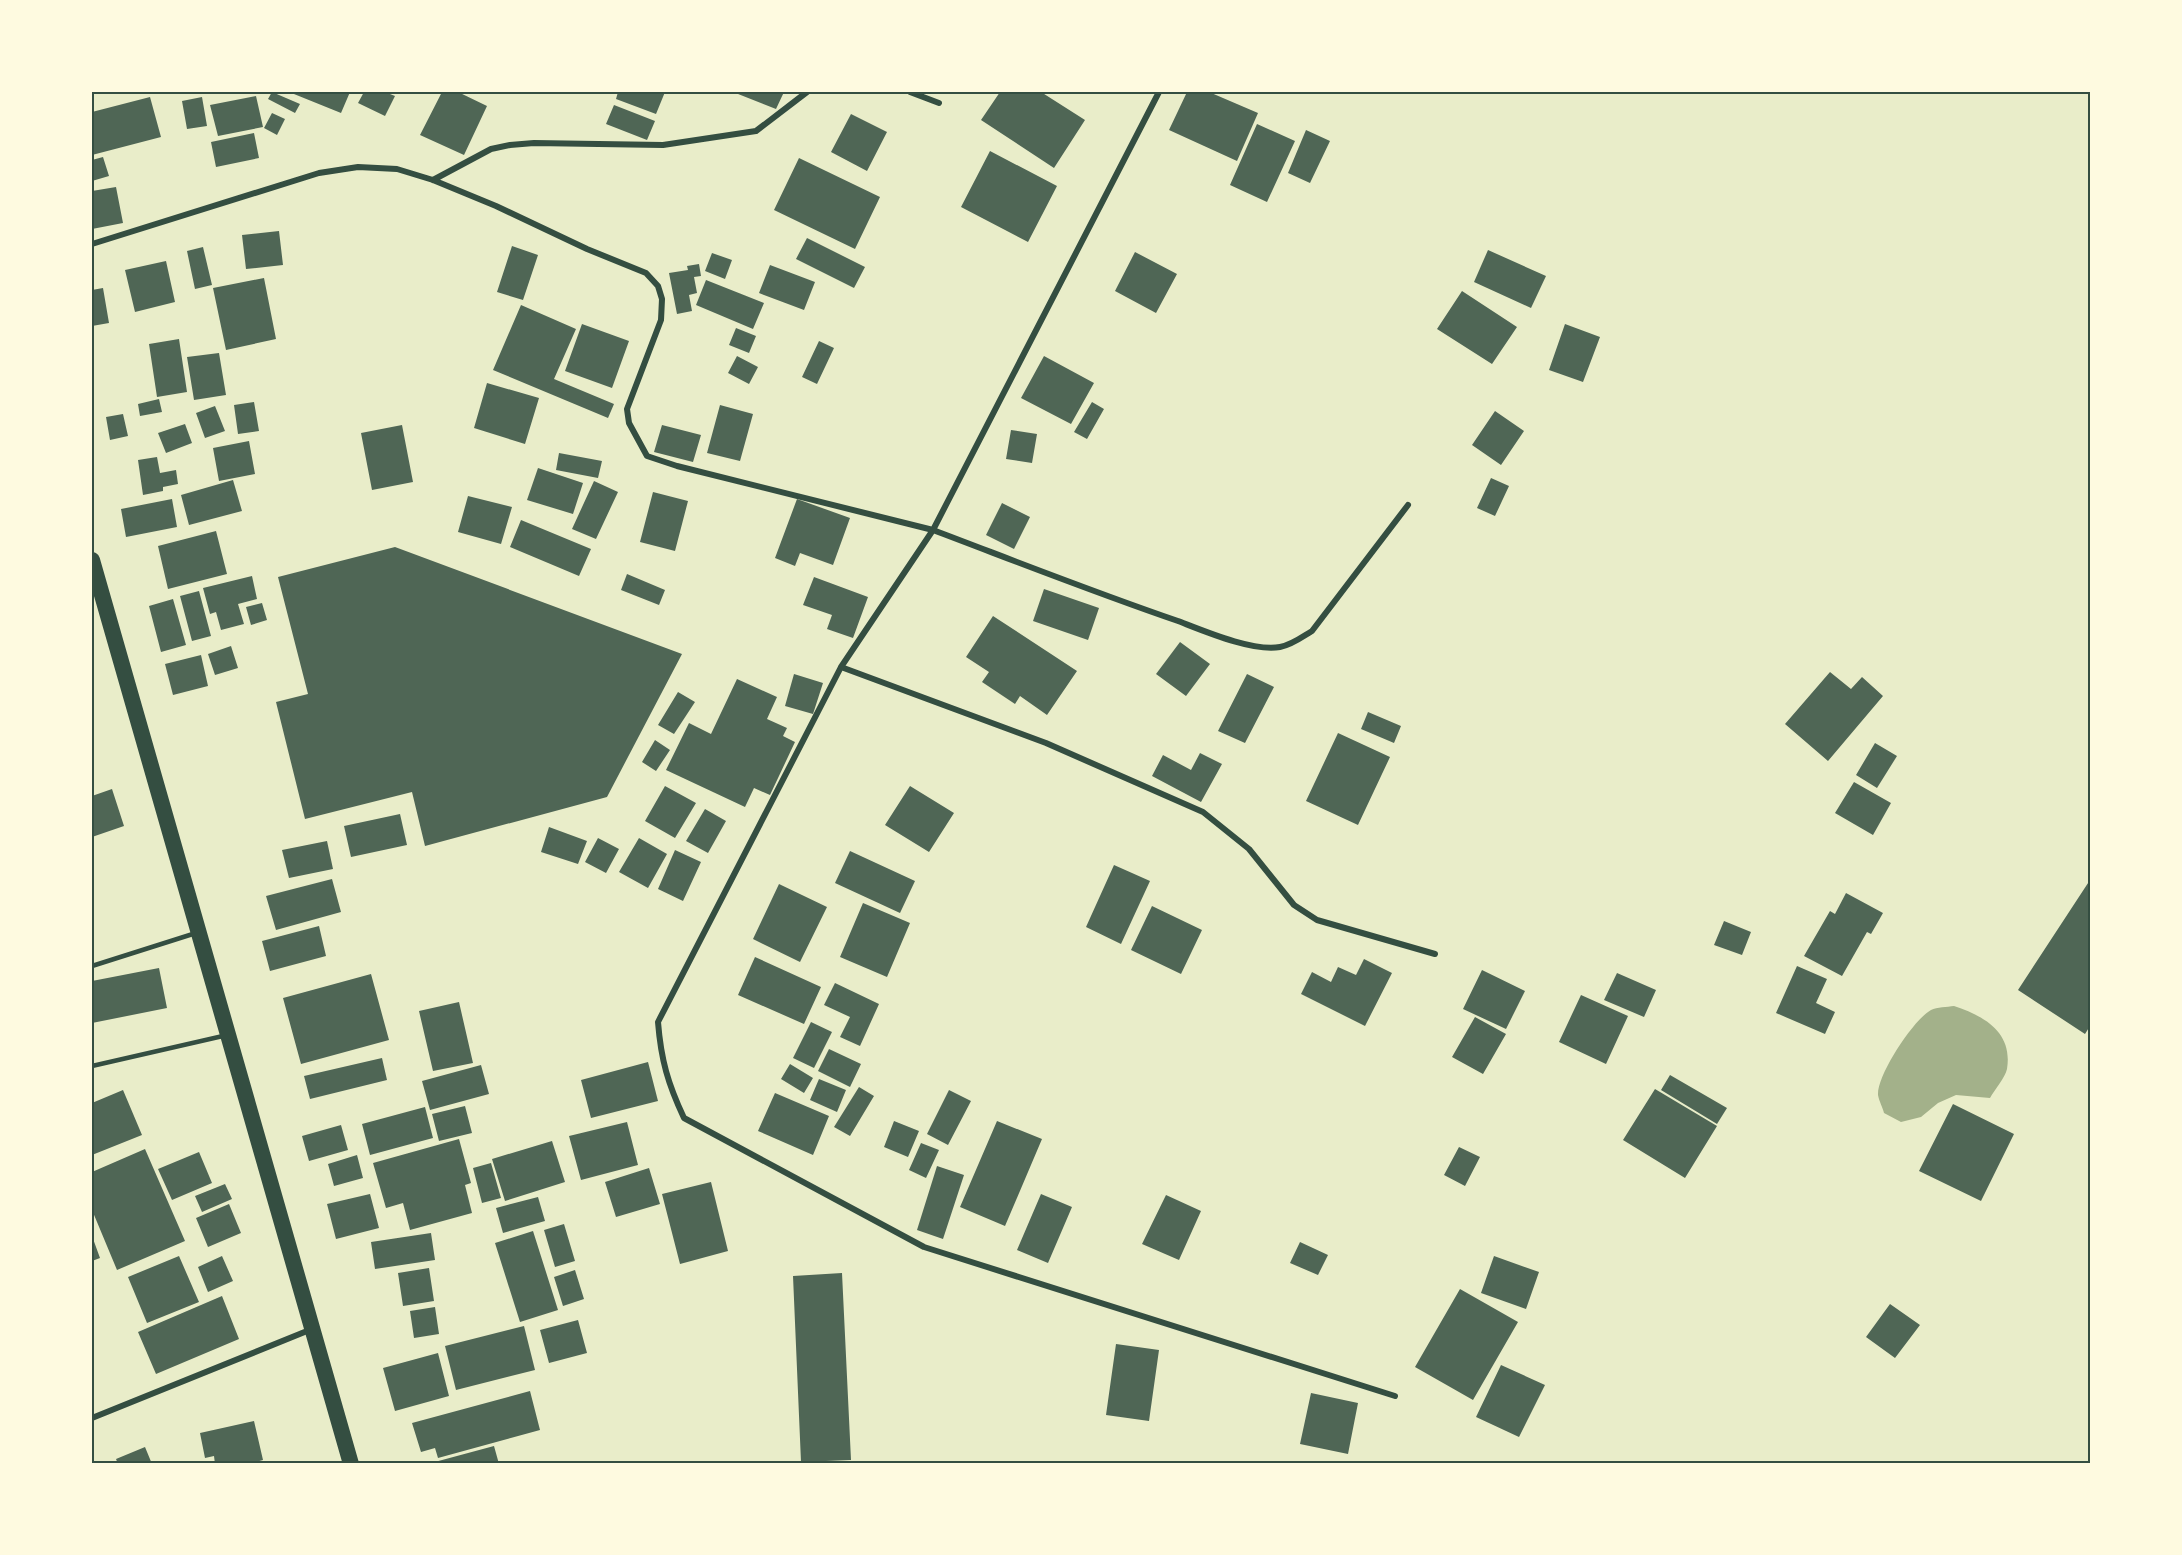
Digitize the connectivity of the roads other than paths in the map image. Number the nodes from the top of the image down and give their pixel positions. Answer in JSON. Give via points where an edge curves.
{"nodes":[{"id":1,"x":807,"y":92,"type":"edge"},
{"id":2,"x":910,"y":92,"type":"edge"},
{"id":3,"x":1159,"y":92,"type":"edge"},
{"id":4,"x":939,"y":103,"type":"dead end"},
{"id":5,"x":433,"y":180,"type":"junction"},
{"id":6,"x":92,"y":244,"type":"edge"},
{"id":7,"x":1408,"y":505,"type":"dead end"},
{"id":8,"x":933,"y":530,"type":"junction"},
{"id":9,"x":92,"y":560,"type":"edge"},
{"id":10,"x":841,"y":667,"type":"junction"},
{"id":11,"x":198,"y":932,"type":"junction"},
{"id":12,"x":1436,"y":954,"type":"dead end"},
{"id":13,"x":92,"y":966,"type":"edge"},
{"id":14,"x":228,"y":1035,"type":"junction"},
{"id":15,"x":92,"y":1066,"type":"edge"},
{"id":16,"x":312,"y":1329,"type":"junction"},
{"id":17,"x":1395,"y":1396,"type":"dead end"},
{"id":18,"x":92,"y":1418,"type":"edge"},
{"id":19,"x":351,"y":1464,"type":"edge"}],
"edges":[{"from":1,"to":5,"type":"street","via":[[756,131],[663,145],[510,145],[491,149]]},
{"from":2,"to":4,"type":"street"},
{"from":3,"to":8,"type":"street"},
{"from":5,"to":6,"type":"street","via":[[397,169],[358,167],[320,173]]},
{"from":5,"to":8,"type":"street","via":[[646,273],[658,286],[661,320],[627,409],[629,423],[647,456]]},
{"from":7,"to":8,"type":"street","via":[[1312,631],[1280,648],[1228,639]]},
{"from":8,"to":10,"type":"street"},
{"from":9,"to":11,"type":"highway"},
{"from":10,"to":12,"type":"street","via":[[1046,743],[1203,812],[1249,849],[1294,905],[1317,920]]},
{"from":10,"to":17,"type":"street","via":[[658,1022],[660,1052],[669,1087],[684,1118],[924,1247]]},
{"from":11,"to":13,"type":"lane"},
{"from":11,"to":14,"type":"highway"},
{"from":14,"to":15,"type":"lane"},
{"from":14,"to":16,"type":"highway"},
{"from":16,"to":18,"type":"street"},
{"from":16,"to":19,"type":"highway"}]}
